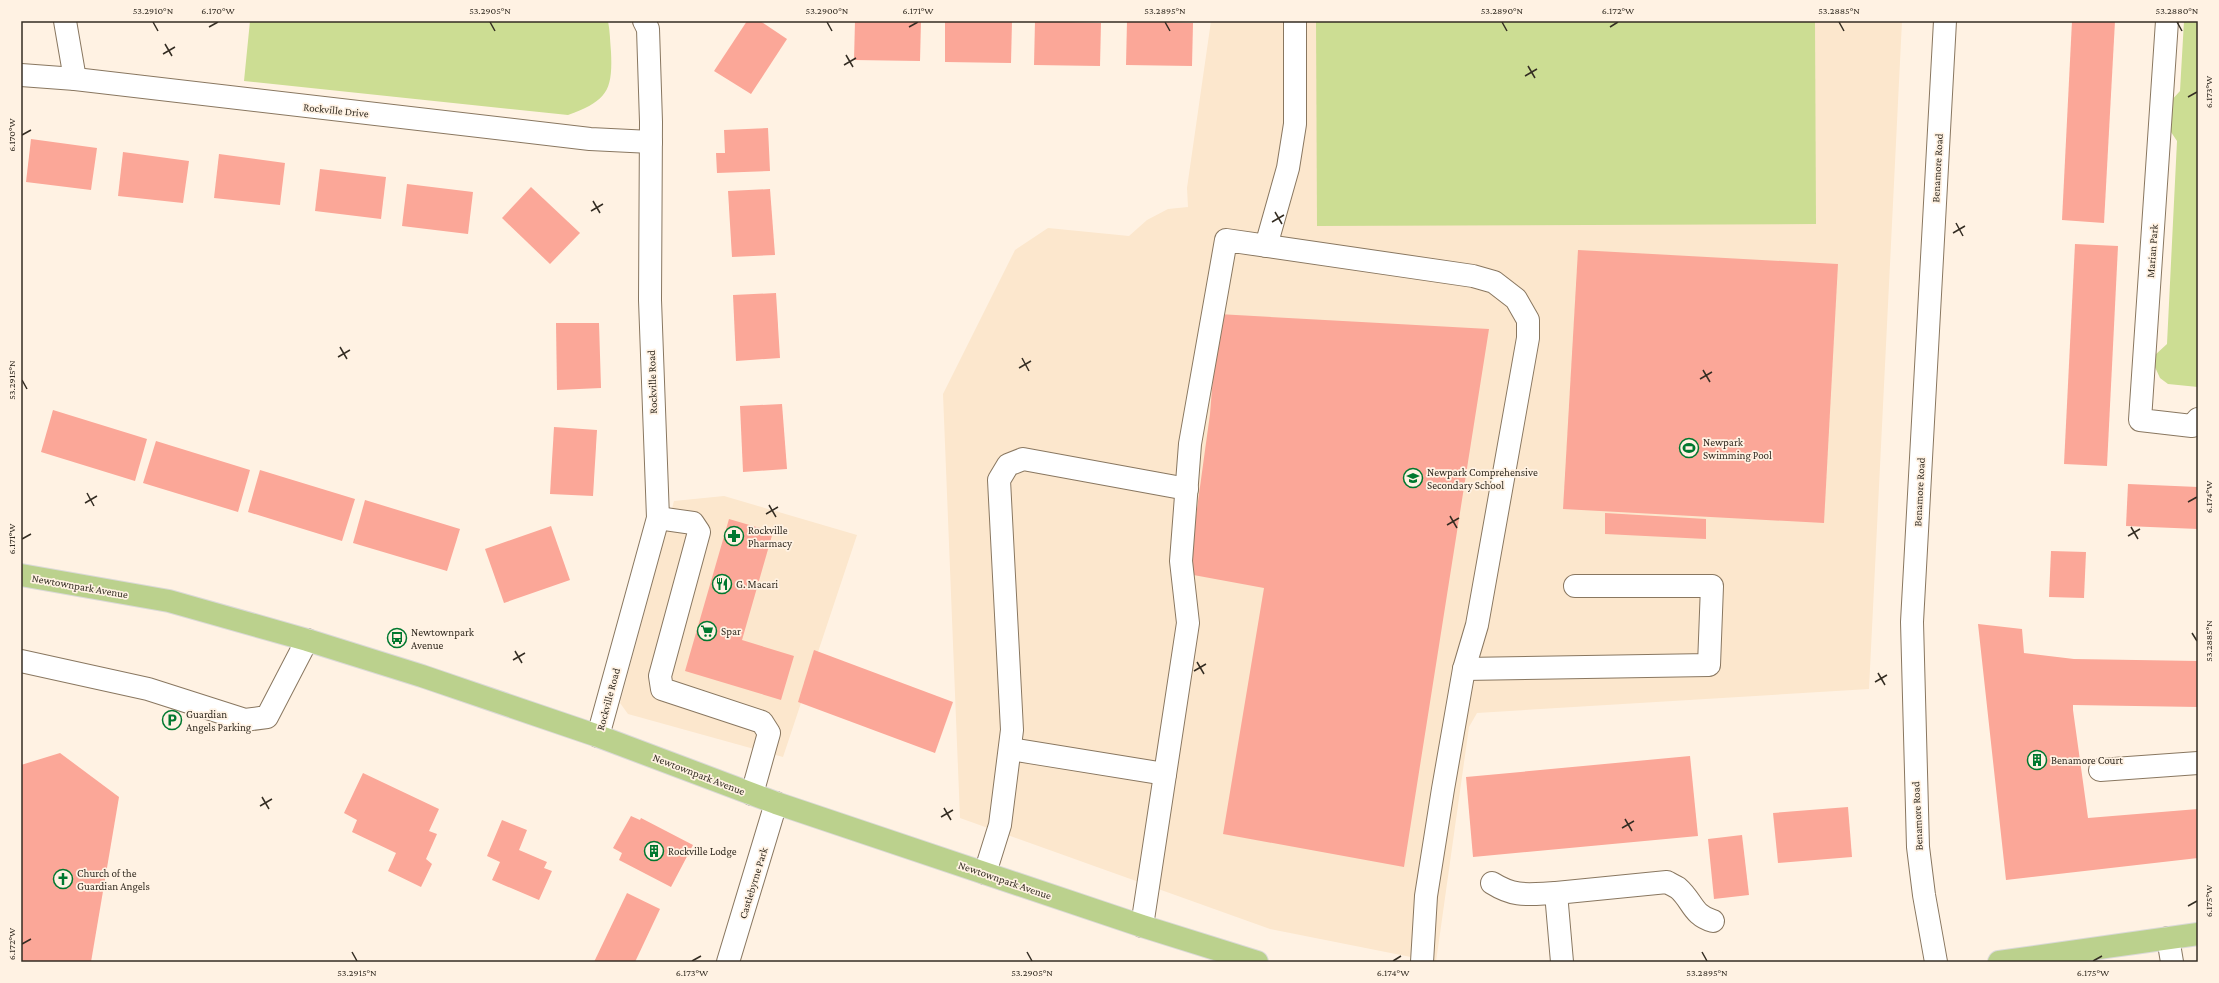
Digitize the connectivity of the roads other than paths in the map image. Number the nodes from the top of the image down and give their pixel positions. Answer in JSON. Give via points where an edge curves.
{"nodes":[{"id":1,"x":65,"y":21,"type":"edge"},
{"id":2,"x":644,"y":21,"type":"edge"},
{"id":3,"x":1295,"y":21,"type":"edge"},
{"id":4,"x":1945,"y":21,"type":"edge"},
{"id":5,"x":2167,"y":21,"type":"edge"},
{"id":6,"x":21,"y":75,"type":"edge"},
{"id":7,"x":76,"y":79,"type":"junction"},
{"id":8,"x":650,"y":142,"type":"junction"},
{"id":9,"x":1266,"y":246,"type":"junction"},
{"id":10,"x":2198,"y":419,"type":"edge"},
{"id":11,"x":1187,"y":489,"type":"junction"},
{"id":12,"x":658,"y":518,"type":"junction"},
{"id":13,"x":21,"y":575,"type":"edge"},
{"id":14,"x":1575,"y":586,"type":"dead end"},
{"id":15,"x":307,"y":640,"type":"junction"},
{"id":16,"x":21,"y":661,"type":"edge"},
{"id":17,"x":1464,"y":669,"type":"junction"},
{"id":18,"x":598,"y":736,"type":"junction"},
{"id":19,"x":1010,"y":749,"type":"junction"},
{"id":20,"x":2198,"y":762,"type":"edge"},
{"id":21,"x":2100,"y":770,"type":"dead end"},
{"id":22,"x":1165,"y":774,"type":"junction"},
{"id":23,"x":752,"y":794,"type":"junction"},
{"id":24,"x":776,"y":803,"type":"junction"},
{"id":25,"x":985,"y":873,"type":"junction"},
{"id":26,"x":1492,"y":883,"type":"dead end"},
{"id":27,"x":1556,"y":893,"type":"junction"},
{"id":28,"x":1713,"y":921,"type":"dead end"},
{"id":29,"x":1142,"y":926,"type":"junction"},
{"id":30,"x":2198,"y":934,"type":"edge"},
{"id":31,"x":2168,"y":938,"type":"junction"},
{"id":32,"x":728,"y":962,"type":"edge"},
{"id":33,"x":1257,"y":962,"type":"edge"},
{"id":34,"x":1422,"y":962,"type":"edge"},
{"id":35,"x":1562,"y":962,"type":"edge"},
{"id":36,"x":1936,"y":962,"type":"edge"},
{"id":37,"x":1999,"y":962,"type":"edge"},
{"id":38,"x":2172,"y":962,"type":"edge"}],
"edges":[{"from":1,"to":7,"type":"street"},
{"from":2,"to":8,"type":"street","name":"Rockville Road","via":[[648,29]]},
{"from":3,"to":9,"type":"street","via":[[1295,124],[1288,168]]},
{"from":4,"to":36,"type":"street","name":"Benamore Road","via":[[1912,622],[1918,847]]},
{"from":5,"to":10,"type":"street","name":"Marian Park","via":[[2140,420],[2192,426]]},
{"from":6,"to":7,"type":"street","name":"Rockville Drive"},
{"from":7,"to":8,"type":"street","name":"Rockville Drive","via":[[590,139]]},
{"from":8,"to":12,"type":"street","name":"Rockville Road","via":[[650,300]]},
{"from":9,"to":11,"type":"street","via":[[1226,240],[1190,444]]},
{"from":9,"to":17,"type":"street","via":[[1474,276],[1494,282],[1516,299],[1528,320],[1528,338],[1477,625]]},
{"from":11,"to":19,"type":"street","via":[[1023,459],[1008,466],[999,480],[1012,730]]},
{"from":11,"to":22,"type":"street","via":[[1181,561],[1188,623]]},
{"from":12,"to":18,"type":"street","name":"Rockville Road"},
{"from":12,"to":23,"type":"street","via":[[692,522],[699,532],[660,676],[662,689],[762,722],[769,733]]},
{"from":13,"to":15,"type":"main road","name":"Newtownpark Avenue","via":[[169,601]]},
{"from":14,"to":17,"type":"street","via":[[1712,586],[1709,665]]},
{"from":15,"to":16,"type":"street","via":[[267,717],[245,720],[148,689]]},
{"from":15,"to":18,"type":"main road","name":"Newtownpark Avenue"},
{"from":17,"to":34,"type":"street","via":[[1426,896]]},
{"from":18,"to":23,"type":"main road","name":"Newtownpark Avenue"},
{"from":19,"to":22,"type":"street"},
{"from":19,"to":25,"type":"street","via":[[1000,825]]},
{"from":20,"to":21,"type":"street"},
{"from":22,"to":29,"type":"street"},
{"from":23,"to":24,"type":"main road","name":"Newtownpark Avenue"},
{"from":24,"to":25,"type":"main road","name":"Newtownpark Avenue"},
{"from":24,"to":32,"type":"street","name":"Castlebyrne Park"},
{"from":25,"to":29,"type":"main road","name":"Newtownpark Avenue"},
{"from":26,"to":27,"type":"street","via":[[1515,895]]},
{"from":27,"to":28,"type":"street","via":[[1667,882],[1678,888],[1703,918]]},
{"from":27,"to":35,"type":"street"},
{"from":29,"to":33,"type":"main road","name":"Newtownpark Avenue"},
{"from":30,"to":31,"type":"main road"},
{"from":31,"to":37,"type":"main road"},
{"from":31,"to":38,"type":"street"}]}
